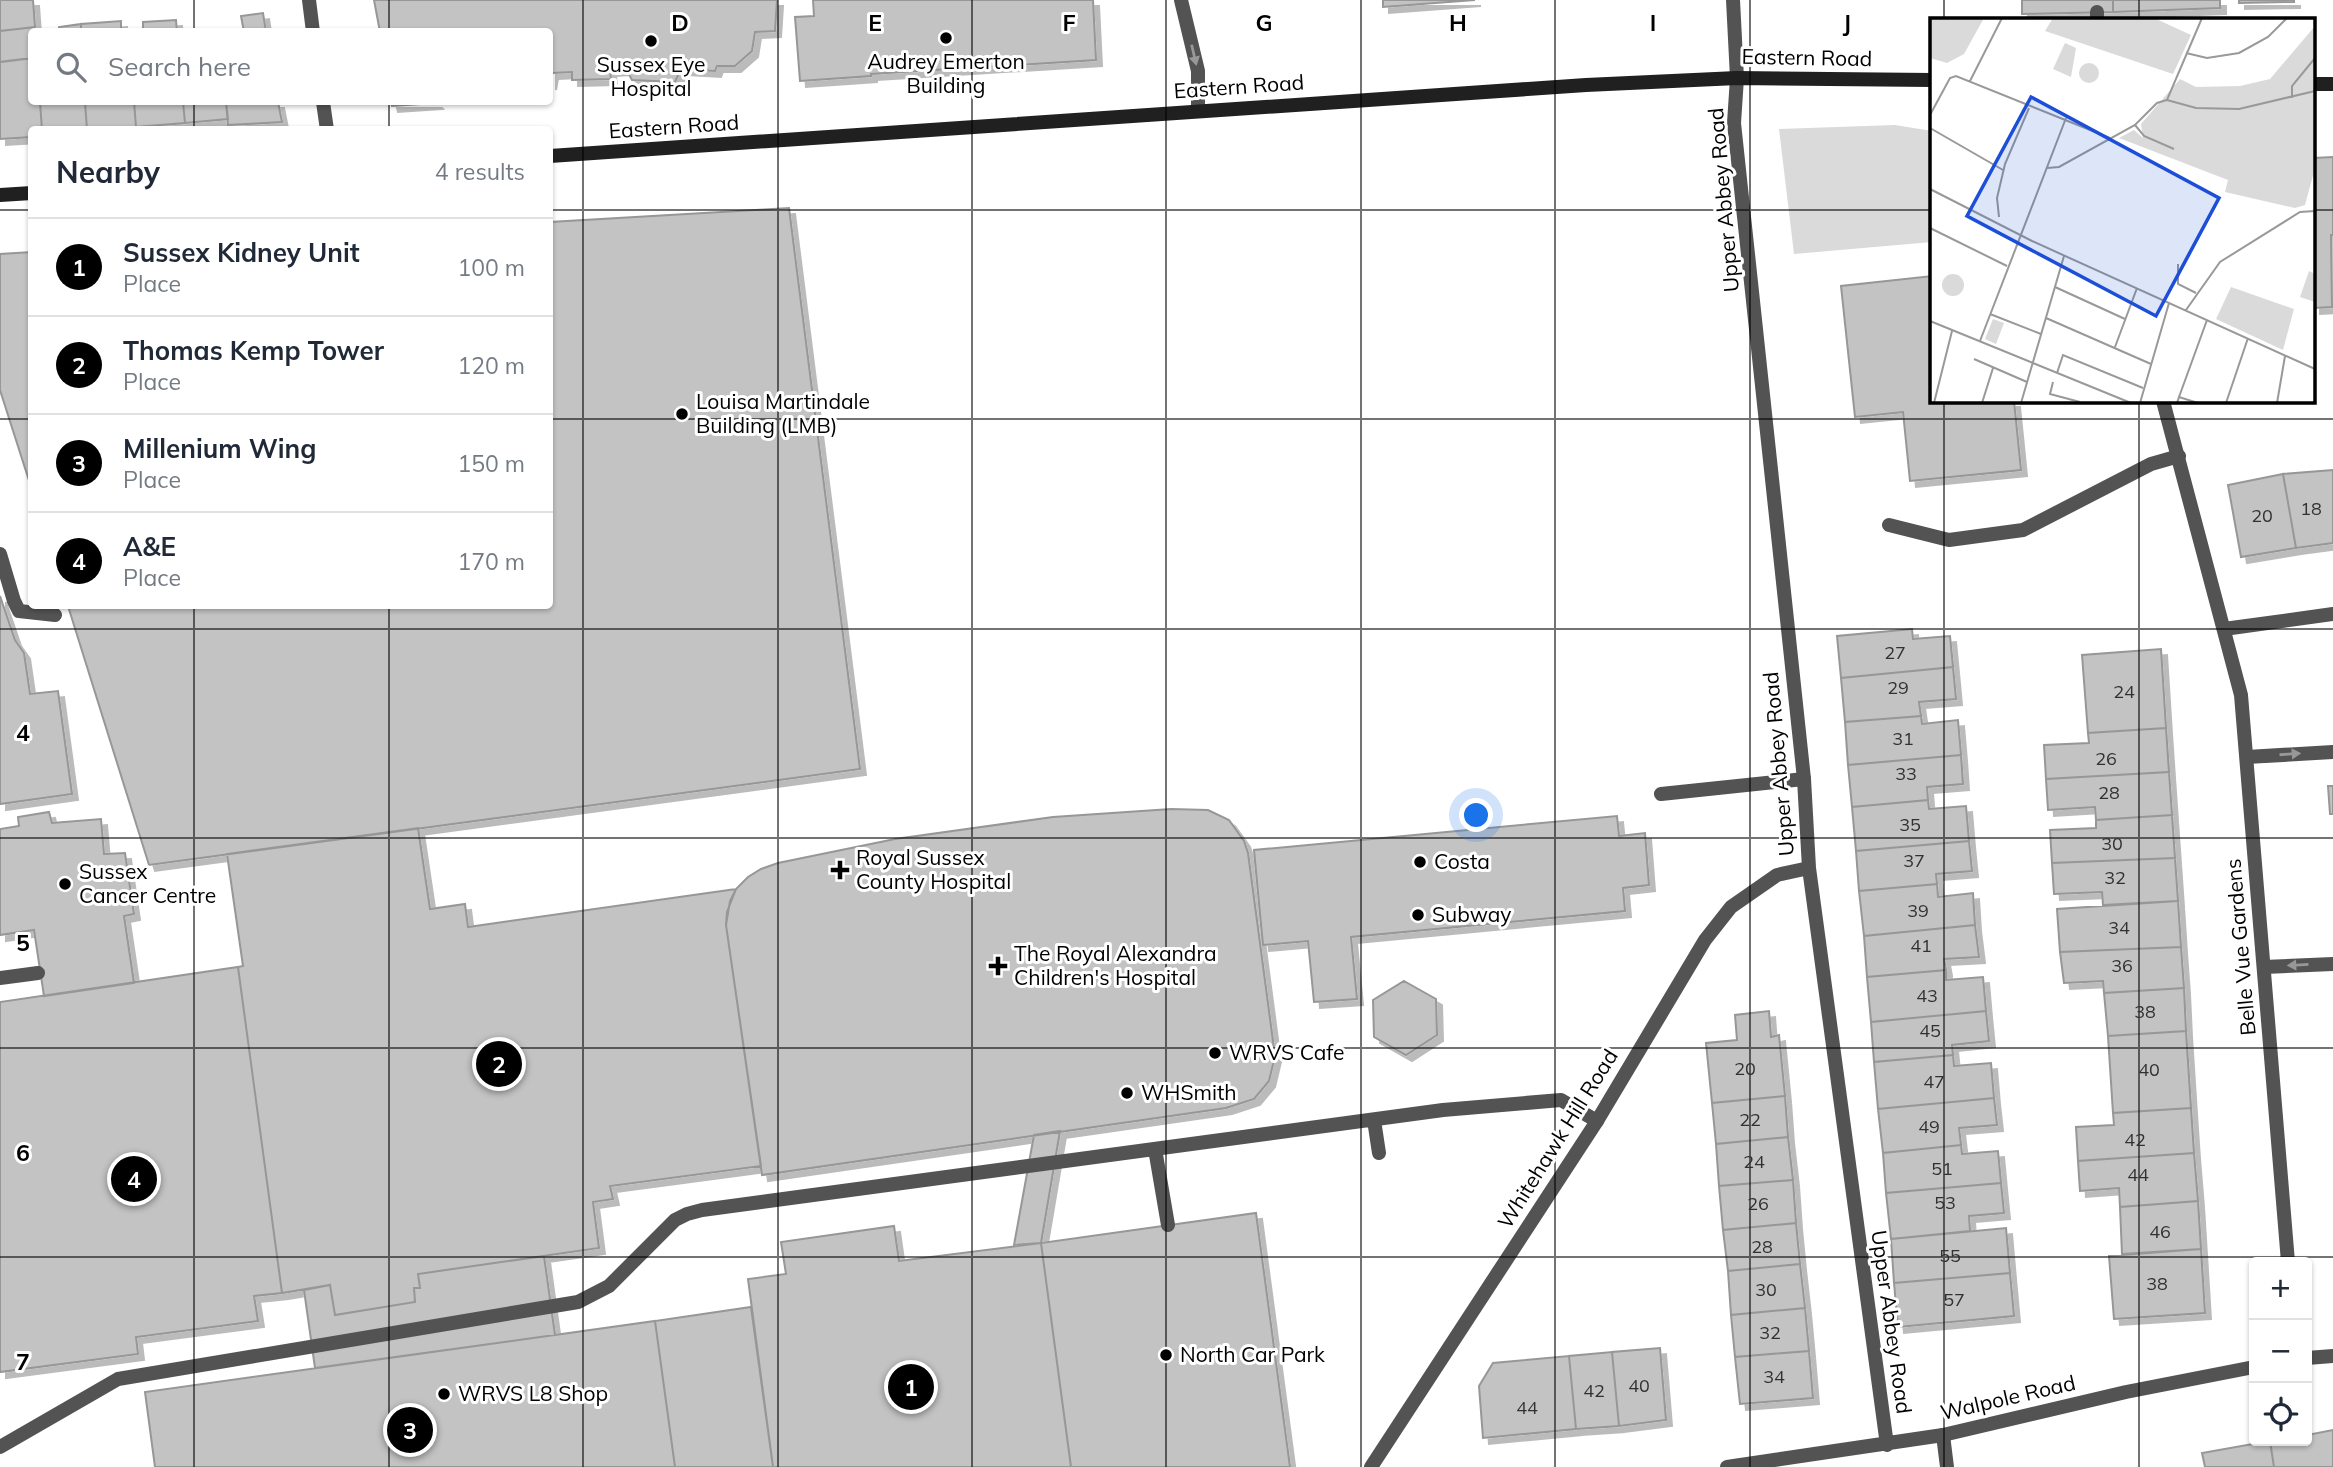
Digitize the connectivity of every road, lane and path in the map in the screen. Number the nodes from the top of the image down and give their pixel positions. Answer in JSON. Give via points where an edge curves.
{"nodes":[{"id":1,"x":309,"y":0,"type":"edge"},
{"id":2,"x":1181,"y":0,"type":"edge"},
{"id":3,"x":1733,"y":0,"type":"edge"},
{"id":4,"x":312,"y":28,"type":"edge"},
{"id":5,"x":1737,"y":78,"type":"junction"},
{"id":6,"x":1930,"y":80,"type":"edge"},
{"id":7,"x":323,"y":105,"type":"edge"},
{"id":8,"x":1198,"y":110,"type":"junction"},
{"id":9,"x":326,"y":126,"type":"edge"},
{"id":10,"x":553,"y":156,"type":"edge"},
{"id":11,"x":28,"y":193,"type":"edge"},
{"id":12,"x":0,"y":195,"type":"edge"},
{"id":13,"x":2163,"y":402,"type":"edge"},
{"id":14,"x":2179,"y":456,"type":"junction"},
{"id":15,"x":1889,"y":525,"type":"dead end"},
{"id":16,"x":0,"y":554,"type":"edge"},
{"id":17,"x":2333,"y":614,"type":"edge"},
{"id":18,"x":55,"y":615,"type":"dead end"},
{"id":19,"x":2224,"y":629,"type":"junction"},
{"id":20,"x":2333,"y":752,"type":"edge"},
{"id":21,"x":2247,"y":757,"type":"junction"},
{"id":22,"x":1804,"y":779,"type":"junction"},
{"id":23,"x":1661,"y":794,"type":"dead end"},
{"id":24,"x":1809,"y":868,"type":"junction"},
{"id":25,"x":2333,"y":964,"type":"edge"},
{"id":26,"x":2264,"y":967,"type":"junction"},
{"id":27,"x":38,"y":973,"type":"dead end"},
{"id":28,"x":0,"y":978,"type":"edge"},
{"id":29,"x":1374,"y":1120,"type":"junction"},
{"id":30,"x":1597,"y":1121,"type":"junction"},
{"id":31,"x":1155,"y":1149,"type":"junction"},
{"id":32,"x":1378,"y":1153,"type":"dead end"},
{"id":33,"x":1168,"y":1225,"type":"dead end"},
{"id":34,"x":2288,"y":1257,"type":"edge"},
{"id":35,"x":2333,"y":1356,"type":"edge"},
{"id":36,"x":2312,"y":1358,"type":"edge"},
{"id":37,"x":2249,"y":1368,"type":"edge"},
{"id":38,"x":1943,"y":1435,"type":"junction"},
{"id":39,"x":1887,"y":1445,"type":"junction"},
{"id":40,"x":0,"y":1447,"type":"edge"},
{"id":41,"x":1371,"y":1467,"type":"edge"},
{"id":42,"x":1727,"y":1467,"type":"edge"},
{"id":43,"x":1947,"y":1467,"type":"edge"}],
"edges":[{"from":1,"to":4,"type":"street"},
{"from":2,"to":8,"type":"street","one_way":true,"via":[[1198,71]]},
{"from":3,"to":5,"type":"street","name":"Upper Abbey Road"},
{"from":5,"to":6,"type":"street","name":"Eastern Road"},
{"from":5,"to":8,"type":"street","name":"Eastern Road"},
{"from":5,"to":22,"type":"street","name":"Upper Abbey Road","via":[[1734,122]]},
{"from":7,"to":9,"type":"street"},
{"from":8,"to":10,"type":"street","name":"Eastern Road"},
{"from":11,"to":12,"type":"street"},
{"from":13,"to":14,"type":"street","name":"Belle Vue Gardens"},
{"from":14,"to":15,"type":"street","via":[[2151,464],[2023,530],[1949,540]]},
{"from":14,"to":19,"type":"street","name":"Belle Vue Gardens"},
{"from":16,"to":18,"type":"street","via":[[19,611]]},
{"from":17,"to":19,"type":"street"},
{"from":19,"to":21,"type":"street","name":"Belle Vue Gardens","via":[[2241,695]]},
{"from":21,"to":20,"type":"street","one_way":true},
{"from":21,"to":26,"type":"street","name":"Belle Vue Gardens"},
{"from":22,"to":23,"type":"street"},
{"from":22,"to":24,"type":"street","name":"Upper Abbey Road"},
{"from":24,"to":30,"type":"street","name":"Whitehawk Hill Road","via":[[1777,875],[1731,907],[1705,940]]},
{"from":24,"to":39,"type":"street","name":"Upper Abbey Road"},
{"from":25,"to":26,"type":"street","one_way":true},
{"from":26,"to":34,"type":"street","name":"Belle Vue Gardens"},
{"from":27,"to":28,"type":"street"},
{"from":29,"to":30,"type":"street","via":[[1561,1100]]},
{"from":29,"to":31,"type":"street"},
{"from":29,"to":32,"type":"street"},
{"from":30,"to":41,"type":"street","name":"Whitehawk Hill Road"},
{"from":31,"to":33,"type":"street"},
{"from":31,"to":40,"type":"street","via":[[687,1214],[655,1238],[609,1286],[578,1303],[117,1379]]},
{"from":35,"to":36,"type":"street"},
{"from":37,"to":38,"type":"street","name":"Walpole Road"},
{"from":38,"to":39,"type":"street","name":"Walpole Road"},
{"from":38,"to":43,"type":"street"},
{"from":39,"to":42,"type":"street","name":"Walpole Road"}]}
